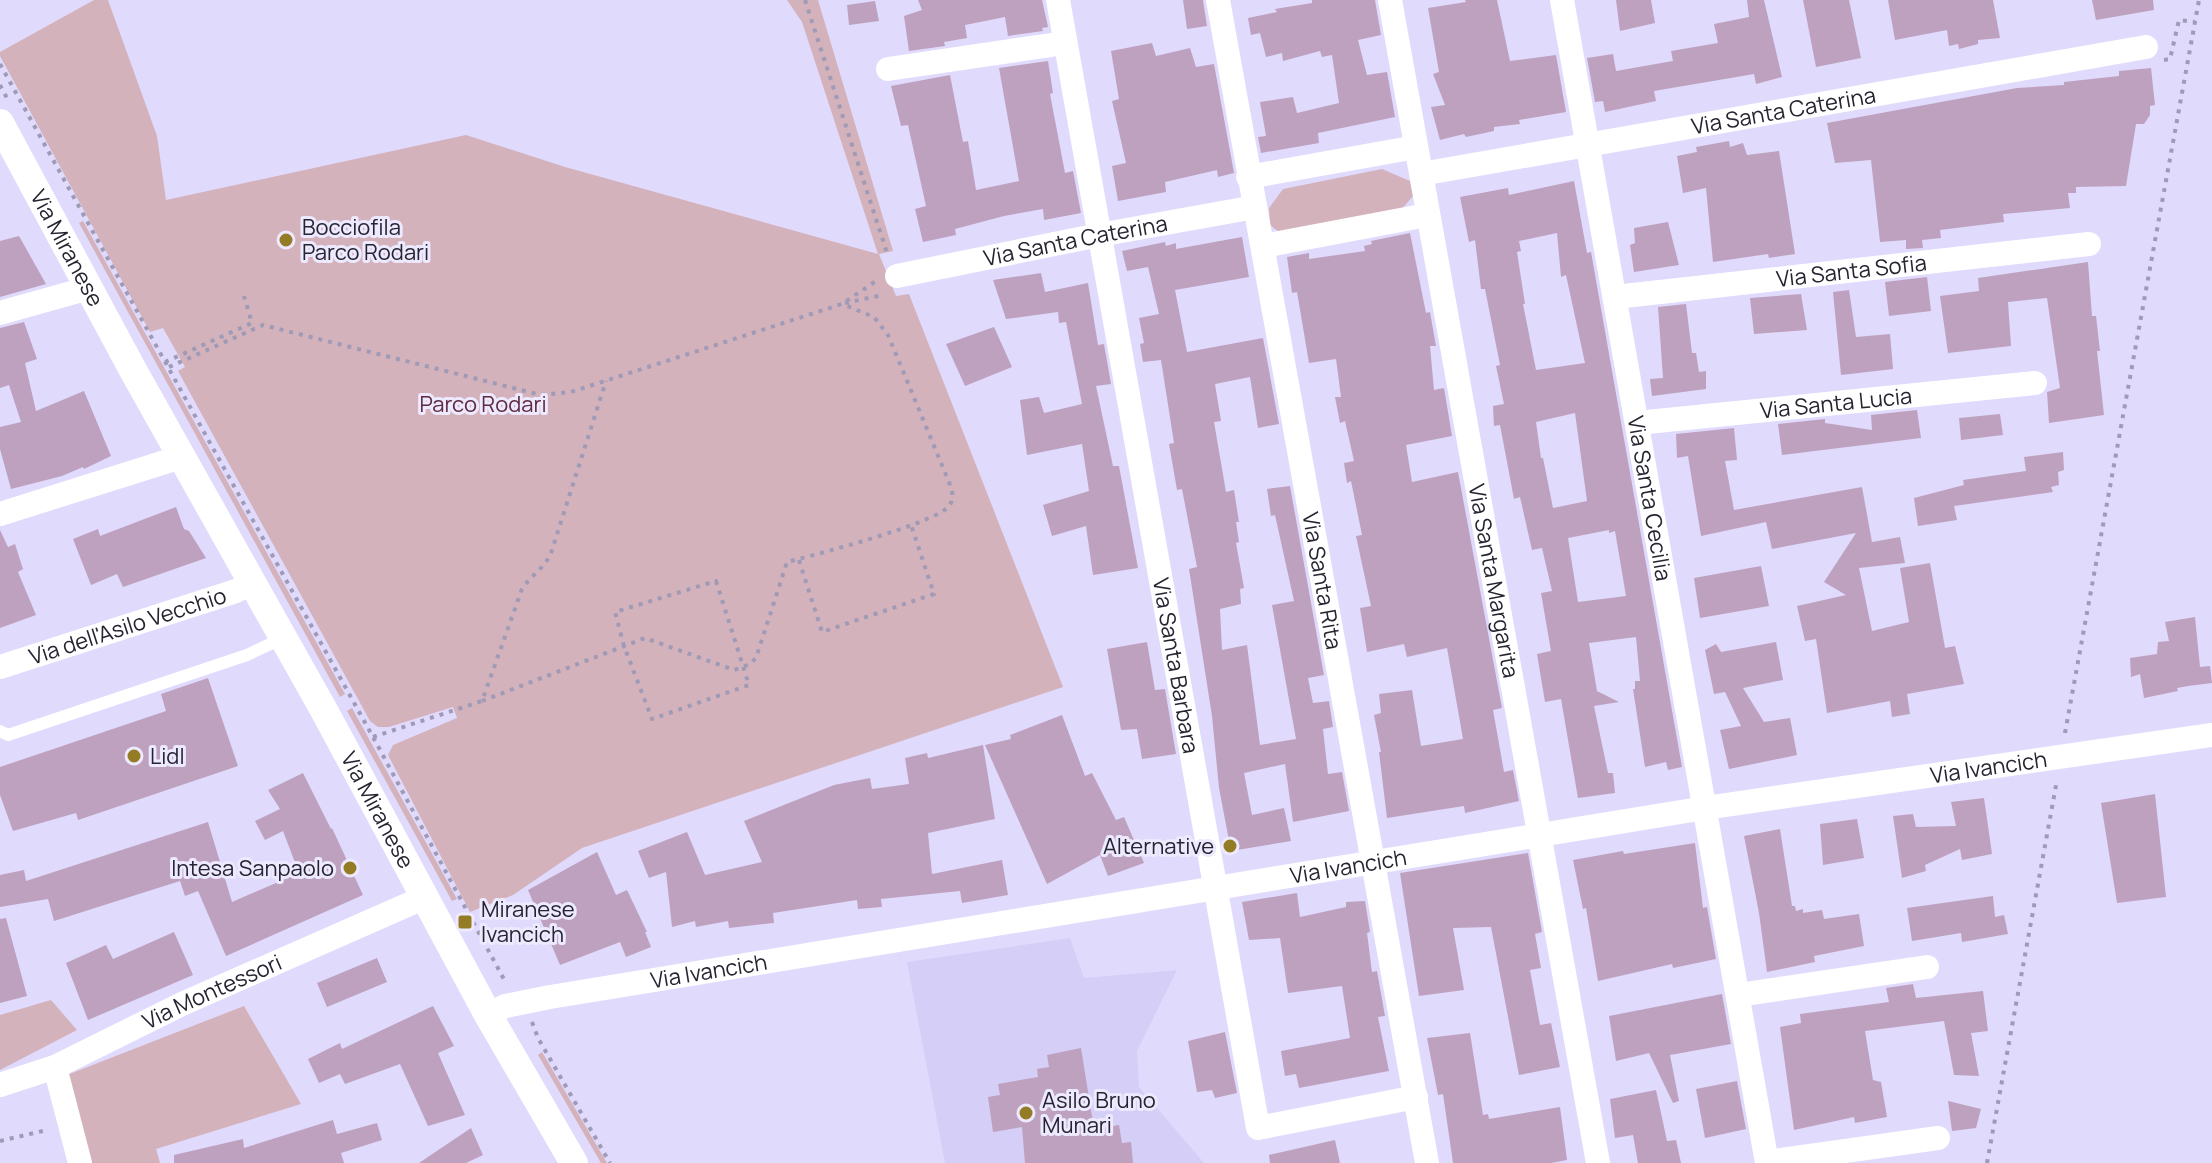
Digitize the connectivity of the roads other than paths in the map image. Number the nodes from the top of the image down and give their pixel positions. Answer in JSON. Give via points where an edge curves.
{"nodes":[{"id":1,"x":1058,"y":0,"type":"edge"},
{"id":2,"x":1218,"y":0,"type":"edge"},
{"id":3,"x":1390,"y":0,"type":"edge"},
{"id":4,"x":1562,"y":0,"type":"edge"},
{"id":5,"x":1065,"y":43,"type":"junction"},
{"id":6,"x":2146,"y":47,"type":"dead end"},
{"id":7,"x":888,"y":69,"type":"dead end"},
{"id":8,"x":1,"y":128,"type":"edge"},
{"id":9,"x":1587,"y":146,"type":"junction"},
{"id":10,"x":1416,"y":147,"type":"junction"},
{"id":11,"x":1421,"y":174,"type":"junction"},
{"id":12,"x":1248,"y":177,"type":"junction"},
{"id":13,"x":1255,"y":207,"type":"junction"},
{"id":14,"x":1427,"y":215,"type":"junction"},
{"id":15,"x":1099,"y":235,"type":"junction"},
{"id":16,"x":2089,"y":244,"type":"dead end"},
{"id":17,"x":1263,"y":246,"type":"junction"},
{"id":18,"x":893,"y":276,"type":"road end"},
{"id":19,"x":89,"y":288,"type":"junction"},
{"id":20,"x":1615,"y":297,"type":"junction"},
{"id":21,"x":0,"y":313,"type":"edge"},
{"id":22,"x":2035,"y":383,"type":"dead end"},
{"id":23,"x":1637,"y":423,"type":"junction"},
{"id":24,"x":181,"y":457,"type":"junction"},
{"id":25,"x":0,"y":514,"type":"edge"},
{"id":26,"x":253,"y":582,"type":"junction"},
{"id":27,"x":283,"y":638,"type":"junction"},
{"id":28,"x":0,"y":667,"type":"edge"},
{"id":29,"x":0,"y":731,"type":"edge"},
{"id":30,"x":2212,"y":735,"type":"edge"},
{"id":31,"x":1705,"y":808,"type":"junction"},
{"id":32,"x":1541,"y":834,"type":"junction"},
{"id":33,"x":1374,"y":860,"type":"junction"},
{"id":34,"x":1216,"y":888,"type":"junction"},
{"id":35,"x":423,"y":898,"type":"junction"},
{"id":36,"x":1927,"y":967,"type":"dead end"},
{"id":37,"x":1738,"y":995,"type":"junction"},
{"id":38,"x":488,"y":1015,"type":"junction"},
{"id":39,"x":55,"y":1067,"type":"junction"},
{"id":40,"x":0,"y":1085,"type":"edge"},
{"id":41,"x":1416,"y":1097,"type":"junction"},
{"id":42,"x":1938,"y":1138,"type":"dead end"},
{"id":43,"x":80,"y":1163,"type":"edge"},
{"id":44,"x":574,"y":1163,"type":"edge"},
{"id":45,"x":1427,"y":1163,"type":"edge"},
{"id":46,"x":1598,"y":1163,"type":"edge"},
{"id":47,"x":1767,"y":1163,"type":"edge"}],
"edges":[{"from":1,"to":5,"type":"street","name":"Via Santa Barbara"},
{"from":2,"to":12,"type":"street","name":"Via Santa Rita"},
{"from":3,"to":10,"type":"street","name":"Via Santa Margarita"},
{"from":4,"to":9,"type":"street","name":"Via Santa Cecilia"},
{"from":5,"to":7,"type":"street"},
{"from":5,"to":15,"type":"street","name":"Via Santa Barbara"},
{"from":6,"to":9,"type":"street","name":"Via Santa Caterina"},
{"from":8,"to":19,"type":"street","name":"Via Miranese"},
{"from":9,"to":11,"type":"street","name":"Via Santa Caterina"},
{"from":9,"to":20,"type":"street","name":"Via Santa Cecilia"},
{"from":10,"to":11,"type":"street","name":"Via Santa Margarita"},
{"from":10,"to":12,"type":"street"},
{"from":11,"to":14,"type":"street","name":"Via Santa Margarita"},
{"from":12,"to":13,"type":"street","name":"Via Santa Rita"},
{"from":13,"to":15,"type":"street","name":"Via Santa Caterina"},
{"from":13,"to":17,"type":"street","name":"Via Santa Rita"},
{"from":14,"to":17,"type":"street"},
{"from":14,"to":32,"type":"street","name":"Via Santa Margarita"},
{"from":15,"to":18,"type":"street","name":"Via Santa Caterina"},
{"from":15,"to":34,"type":"street","name":"Via Santa Barbara"},
{"from":16,"to":20,"type":"street","name":"Via Santa Sofia"},
{"from":17,"to":33,"type":"street","name":"Via Santa Rita"},
{"from":19,"to":21,"type":"street"},
{"from":19,"to":24,"type":"street","name":"Via Miranese"},
{"from":20,"to":23,"type":"street","name":"Via Santa Cecilia"},
{"from":22,"to":23,"type":"street","name":"Via Santa Lucia"},
{"from":23,"to":31,"type":"street","name":"Via Santa Cecilia"},
{"from":24,"to":25,"type":"street"},
{"from":24,"to":26,"type":"street","name":"Via Miranese"},
{"from":26,"to":27,"type":"street","name":"Via Miranese"},
{"from":26,"to":28,"type":"street","name":"Via dell'Asilo Vecchio"},
{"from":27,"to":29,"type":"lane","via":[[247,655],[8,735]]},
{"from":27,"to":35,"type":"street","name":"Via Miranese"},
{"from":30,"to":31,"type":"street","name":"Via Ivancich"},
{"from":31,"to":32,"type":"street","name":"Via Ivancich"},
{"from":31,"to":37,"type":"street","name":"Via Santa Cecilia"},
{"from":32,"to":33,"type":"street","name":"Via Ivancich"},
{"from":32,"to":46,"type":"street","name":"Via Santa Margarita"},
{"from":33,"to":34,"type":"street","name":"Via Ivancich"},
{"from":33,"to":41,"type":"street","name":"Via Santa Rita"},
{"from":34,"to":38,"type":"street","name":"Via Ivancich","via":[[550,997]]},
{"from":34,"to":41,"type":"street","name":"Via Santa Barbara","via":[[1258,1128]]},
{"from":35,"to":38,"type":"street","name":"Via Miranese"},
{"from":35,"to":39,"type":"street","name":"Via Montessori","via":[[182,1004]]},
{"from":36,"to":37,"type":"street"},
{"from":37,"to":47,"type":"street","name":"Via Santa Cecilia"},
{"from":38,"to":44,"type":"street","name":"Via Miranese"},
{"from":39,"to":40,"type":"street","name":"Via Montessori"},
{"from":39,"to":43,"type":"street"},
{"from":41,"to":45,"type":"street","name":"Via Santa Rita"},
{"from":42,"to":47,"type":"street","name":"Via Santa Cecilia"}]}
